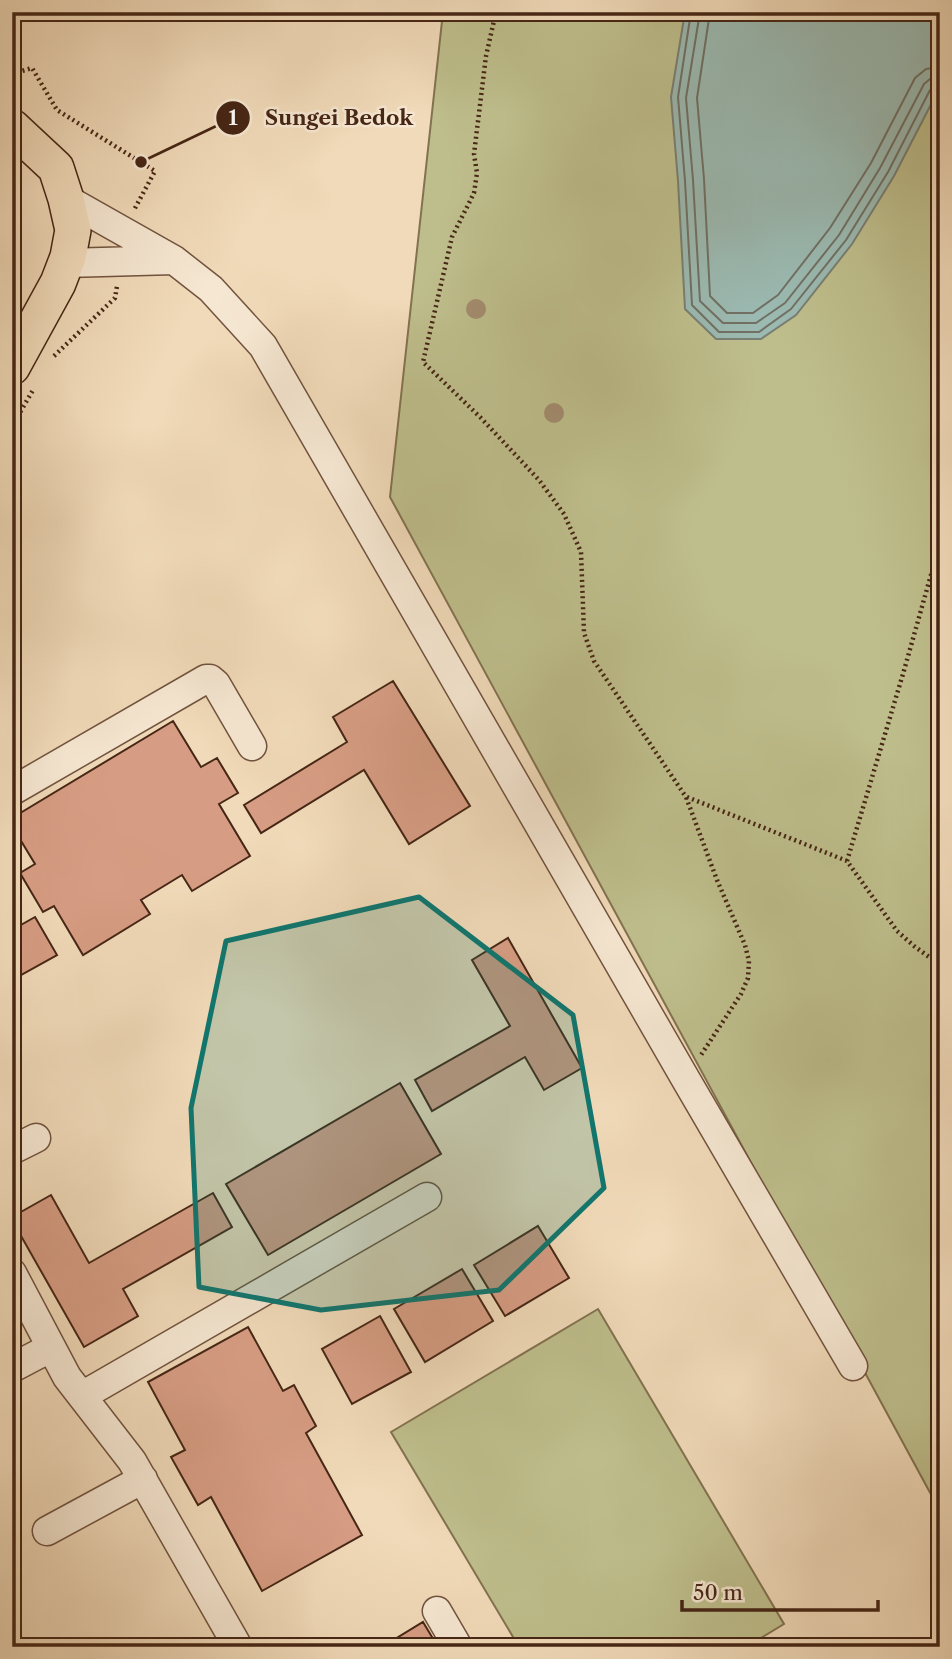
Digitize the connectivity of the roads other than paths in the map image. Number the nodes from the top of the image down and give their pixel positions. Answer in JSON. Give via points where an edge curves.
{"nodes":[{"id":1,"x":12,"y":127,"type":"edge"},
{"id":2,"x":61,"y":183,"type":"junction"},
{"id":3,"x":174,"y":260,"type":"junction"},
{"id":4,"x":66,"y":263,"type":"junction"},
{"id":5,"x":12,"y":367,"type":"edge"},
{"id":6,"x":252,"y":746,"type":"dead end"},
{"id":7,"x":12,"y":791,"type":"edge"},
{"id":8,"x":427,"y":1197,"type":"dead end"},
{"id":9,"x":12,"y":1273,"type":"edge"},
{"id":10,"x":50,"y":1348,"type":"junction"},
{"id":11,"x":853,"y":1366,"type":"dead end"},
{"id":12,"x":12,"y":1368,"type":"edge"},
{"id":13,"x":82,"y":1396,"type":"junction"},
{"id":14,"x":143,"y":1479,"type":"junction"},
{"id":15,"x":47,"y":1531,"type":"dead end"},
{"id":16,"x":437,"y":1611,"type":"dead end"},
{"id":17,"x":238,"y":1647,"type":"edge"},
{"id":18,"x":458,"y":1647,"type":"edge"}],
"edges":[{"from":1,"to":2,"type":"main road"},
{"from":2,"to":3,"type":"lane"},
{"from":2,"to":4,"type":"main road","via":[[73,230]]},
{"from":3,"to":4,"type":"lane"},
{"from":3,"to":11,"type":"lane","via":[[211,289],[263,346]]},
{"from":4,"to":5,"type":"main road"},
{"from":6,"to":7,"type":"lane","via":[[216,684],[206,679]]},
{"from":8,"to":13,"type":"lane"},
{"from":9,"to":10,"type":"lane"},
{"from":10,"to":12,"type":"lane"},
{"from":10,"to":13,"type":"lane"},
{"from":13,"to":14,"type":"lane"},
{"from":14,"to":15,"type":"lane"},
{"from":14,"to":17,"type":"lane"},
{"from":16,"to":18,"type":"lane"}]}
